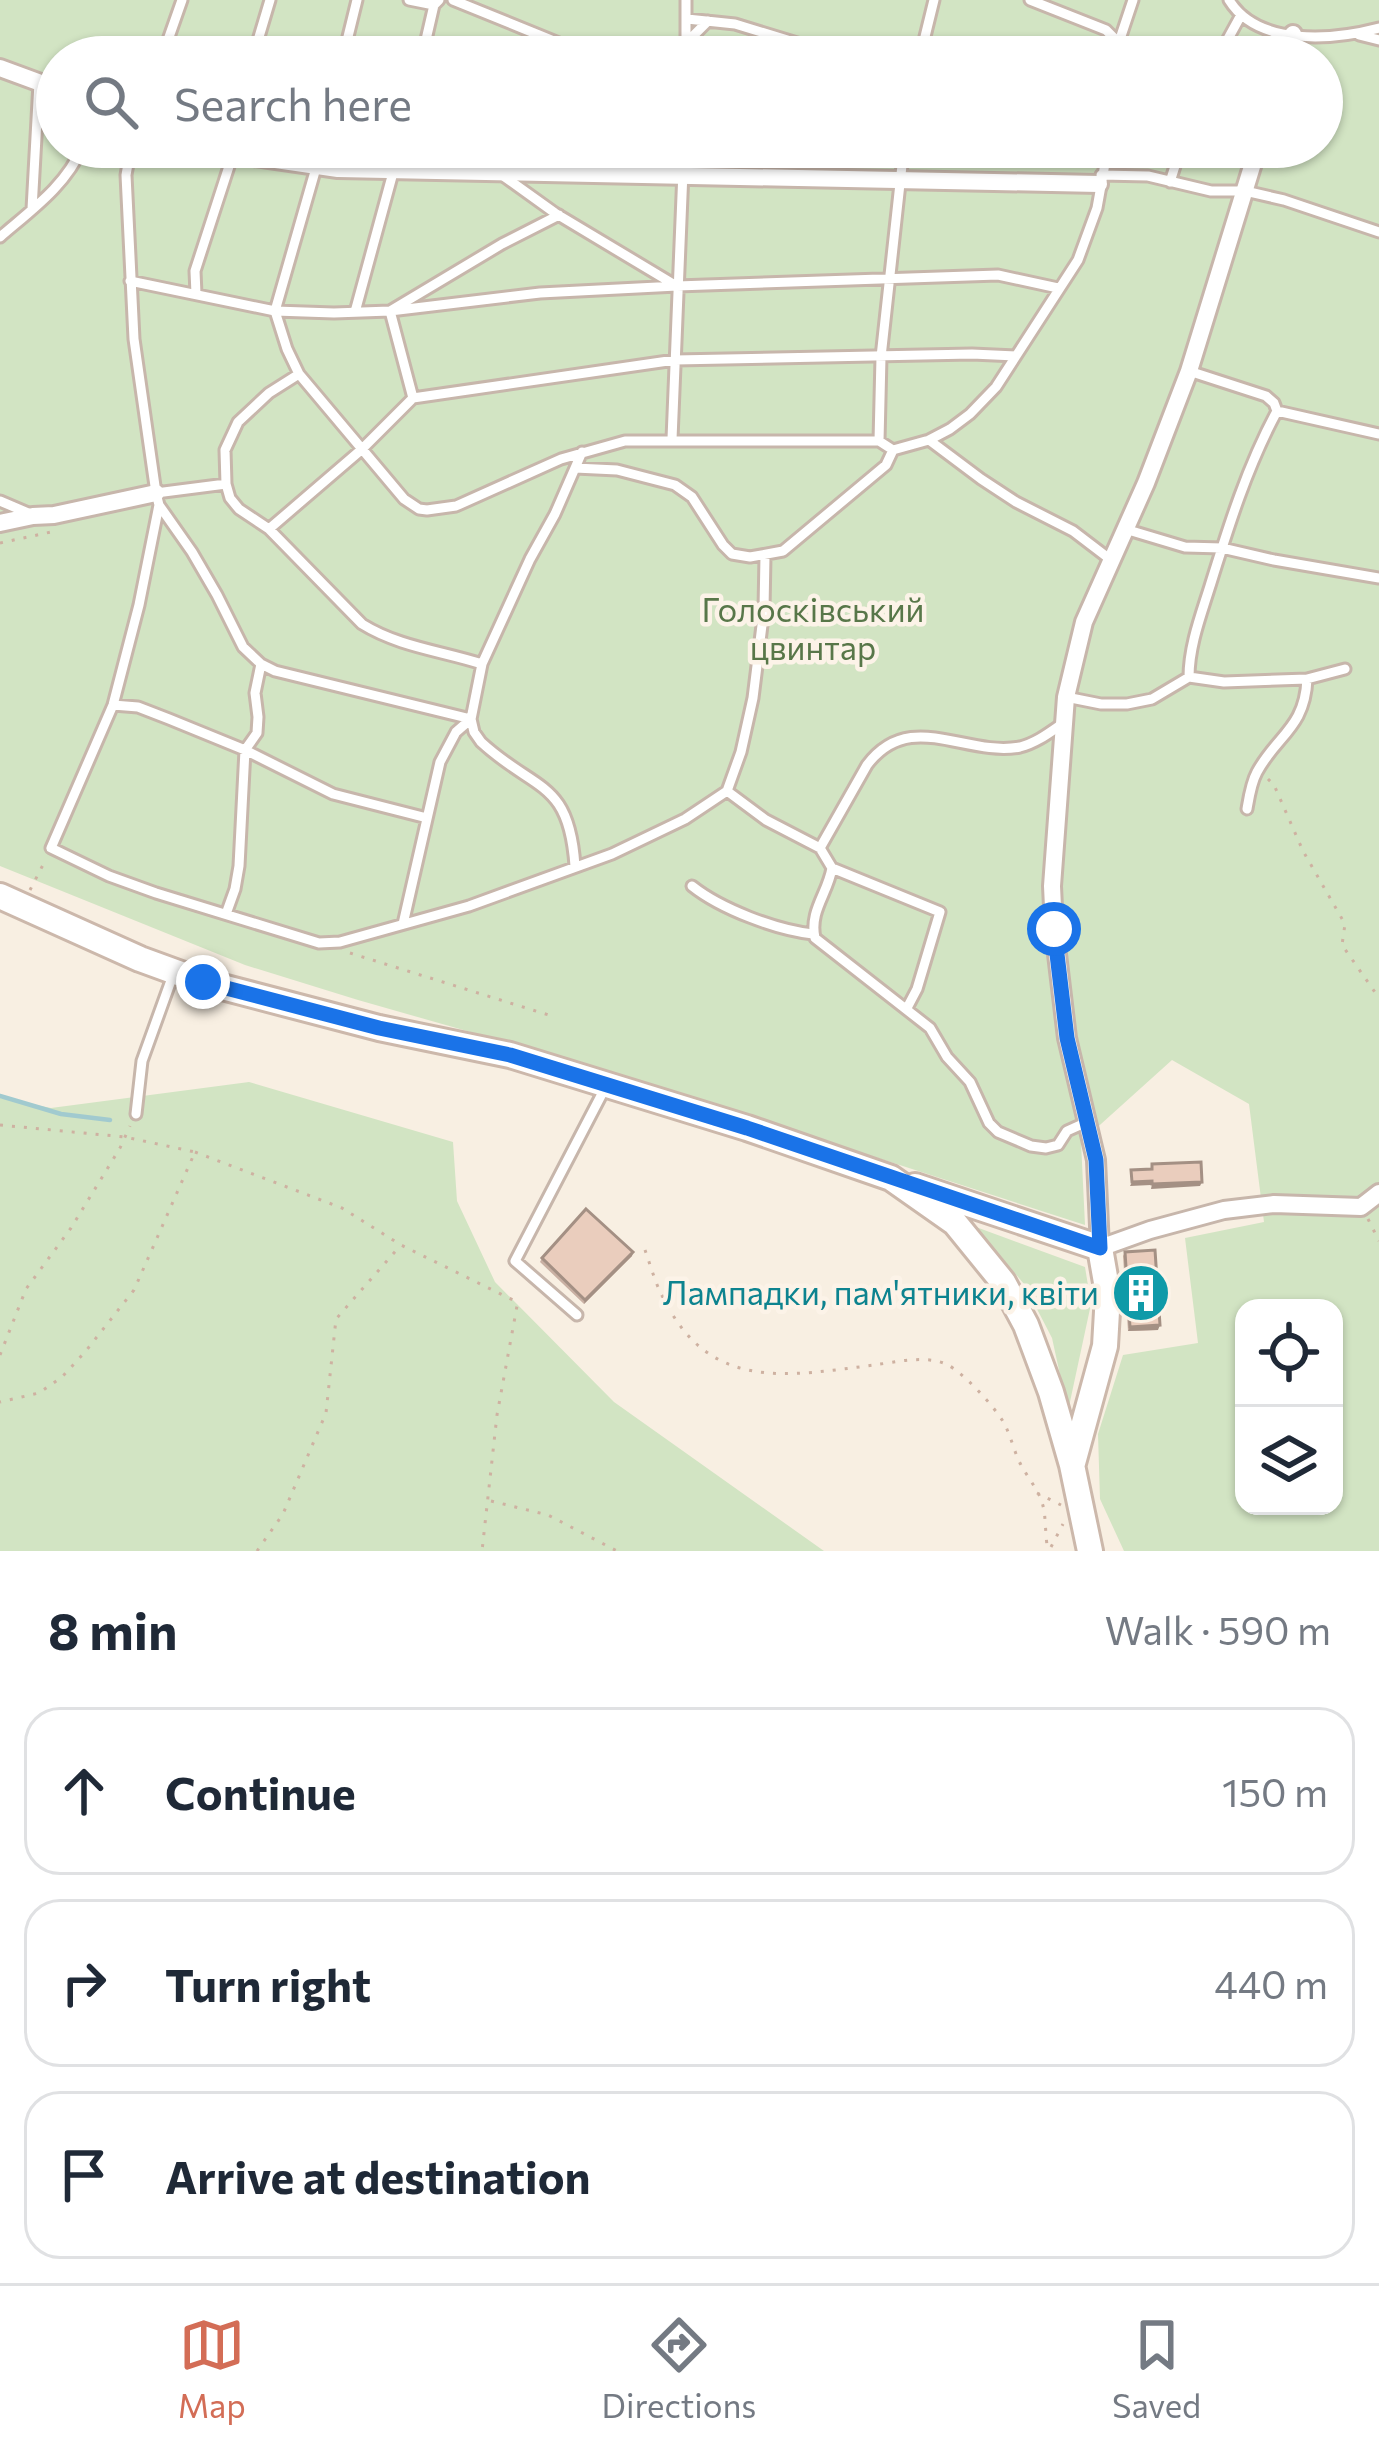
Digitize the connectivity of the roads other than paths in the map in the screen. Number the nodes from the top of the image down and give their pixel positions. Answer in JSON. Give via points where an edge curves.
{"nodes":[{"id":1,"x":182,"y":0,"type":"edge"},
{"id":2,"x":270,"y":0,"type":"edge"},
{"id":3,"x":357,"y":0,"type":"edge"},
{"id":4,"x":409,"y":0,"type":"edge"},
{"id":5,"x":453,"y":0,"type":"edge"},
{"id":6,"x":686,"y":0,"type":"edge"},
{"id":7,"x":934,"y":0,"type":"edge"},
{"id":8,"x":1030,"y":0,"type":"edge"},
{"id":9,"x":1133,"y":0,"type":"edge"},
{"id":10,"x":1229,"y":0,"type":"edge"},
{"id":11,"x":436,"y":2,"type":"edge"},
{"id":12,"x":1241,"y":15,"type":"junction"},
{"id":13,"x":687,"y":19,"type":"junction"},
{"id":14,"x":708,"y":21,"type":"junction"},
{"id":15,"x":1379,"y":28,"type":"edge"},
{"id":16,"x":1293,"y":34,"type":"joint"},
{"id":17,"x":1354,"y":34,"type":"junction"},
{"id":18,"x":539,"y":35,"type":"edge"},
{"id":19,"x":169,"y":36,"type":"edge"},
{"id":20,"x":259,"y":36,"type":"edge"},
{"id":21,"x":348,"y":36,"type":"edge"},
{"id":22,"x":427,"y":36,"type":"edge"},
{"id":23,"x":686,"y":36,"type":"edge"},
{"id":24,"x":693,"y":36,"type":"edge"},
{"id":25,"x":775,"y":36,"type":"edge"},
{"id":26,"x":925,"y":36,"type":"edge"},
{"id":27,"x":1110,"y":36,"type":"edge"},
{"id":28,"x":1123,"y":36,"type":"edge"},
{"id":29,"x":1230,"y":36,"type":"edge"},
{"id":30,"x":1379,"y":40,"type":"edge"},
{"id":31,"x":0,"y":68,"type":"edge"},
{"id":32,"x":36,"y":82,"type":"edge"},
{"id":33,"x":37,"y":168,"type":"edge"},
{"id":34,"x":71,"y":168,"type":"edge"},
{"id":35,"x":127,"y":168,"type":"edge"},
{"id":36,"x":220,"y":168,"type":"edge"},
{"id":37,"x":317,"y":168,"type":"joint"},
{"id":38,"x":494,"y":168,"type":"edge"},
{"id":39,"x":683,"y":168,"type":"edge"},
{"id":40,"x":901,"y":168,"type":"edge"},
{"id":41,"x":1103,"y":168,"type":"edge"},
{"id":42,"x":1174,"y":168,"type":"edge"},
{"id":43,"x":1252,"y":168,"type":"edge"},
{"id":44,"x":395,"y":170,"type":"junction"},
{"id":45,"x":493,"y":172,"type":"junction"},
{"id":46,"x":683,"y":176,"type":"junction"},
{"id":47,"x":1100,"y":179,"type":"junction"},
{"id":48,"x":899,"y":180,"type":"junction"},
{"id":49,"x":1170,"y":182,"type":"junction"},
{"id":50,"x":1245,"y":191,"type":"junction"},
{"id":51,"x":32,"y":209,"type":"junction"},
{"id":52,"x":559,"y":215,"type":"junction"},
{"id":53,"x":1379,"y":232,"type":"edge"},
{"id":54,"x":0,"y":237,"type":"edge"},
{"id":55,"x":889,"y":279,"type":"junction"},
{"id":56,"x":130,"y":281,"type":"junction"},
{"id":57,"x":677,"y":286,"type":"junction"},
{"id":58,"x":1058,"y":288,"type":"junction"},
{"id":59,"x":196,"y":294,"type":"junction"},
{"id":60,"x":275,"y":310,"type":"junction"},
{"id":61,"x":389,"y":311,"type":"junction"},
{"id":62,"x":355,"y":312,"type":"junction"},
{"id":63,"x":1016,"y":356,"type":"junction"},
{"id":64,"x":881,"y":357,"type":"junction"},
{"id":65,"x":675,"y":361,"type":"junction"},
{"id":66,"x":1189,"y":371,"type":"junction"},
{"id":67,"x":299,"y":374,"type":"junction"},
{"id":68,"x":413,"y":398,"type":"junction"},
{"id":69,"x":1276,"y":411,"type":"junction"},
{"id":70,"x":1379,"y":434,"type":"edge"},
{"id":71,"x":671,"y":439,"type":"junction"},
{"id":72,"x":929,"y":440,"type":"junction"},
{"id":73,"x":879,"y":441,"type":"junction"},
{"id":74,"x":594,"y":448,"type":"junction"},
{"id":75,"x":361,"y":450,"type":"junction"},
{"id":76,"x":893,"y":450,"type":"junction"},
{"id":77,"x":582,"y":452,"type":"junction"},
{"id":78,"x":575,"y":468,"type":"junction"},
{"id":79,"x":598,"y":468,"type":"junction"},
{"id":80,"x":226,"y":484,"type":"junction"},
{"id":81,"x":157,"y":499,"type":"junction"},
{"id":82,"x":0,"y":500,"type":"edge"},
{"id":83,"x":33,"y":516,"type":"junction"},
{"id":84,"x":0,"y":523,"type":"edge"},
{"id":85,"x":269,"y":529,"type":"junction"},
{"id":86,"x":1125,"y":530,"type":"junction"},
{"id":87,"x":1222,"y":548,"type":"junction"},
{"id":88,"x":764,"y":556,"type":"junction"},
{"id":89,"x":1111,"y":560,"type":"junction"},
{"id":90,"x":1379,"y":578,"type":"edge"},
{"id":91,"x":261,"y":664,"type":"junction"},
{"id":92,"x":482,"y":664,"type":"junction"},
{"id":93,"x":1345,"y":669,"type":"dead end"},
{"id":94,"x":1189,"y":676,"type":"junction"},
{"id":95,"x":1307,"y":679,"type":"junction"},
{"id":96,"x":1066,"y":697,"type":"junction"},
{"id":97,"x":113,"y":705,"type":"junction"},
{"id":98,"x":471,"y":719,"type":"junction"},
{"id":99,"x":1062,"y":724,"type":"junction"},
{"id":100,"x":245,"y":750,"type":"junction"},
{"id":101,"x":727,"y":790,"type":"junction"},
{"id":102,"x":1247,"y":809,"type":"dead end"},
{"id":103,"x":427,"y":818,"type":"junction"},
{"id":104,"x":820,"y":848,"type":"junction"},
{"id":105,"x":575,"y":866,"type":"junction"},
{"id":106,"x":832,"y":868,"type":"junction"},
{"id":107,"x":692,"y":886,"type":"dead end"},
{"id":108,"x":0,"y":896,"type":"edge"},
{"id":109,"x":226,"y":914,"type":"junction"},
{"id":110,"x":404,"y":924,"type":"junction"},
{"id":111,"x":813,"y":934,"type":"junction"},
{"id":112,"x":174,"y":972,"type":"junction"},
{"id":113,"x":907,"y":1008,"type":"junction"},
{"id":114,"x":607,"y":1085,"type":"junction"},
{"id":115,"x":136,"y":1114,"type":"road end"},
{"id":116,"x":1088,"y":1123,"type":"junction"},
{"id":117,"x":891,"y":1178,"type":"junction"},
{"id":118,"x":1379,"y":1193,"type":"edge"},
{"id":119,"x":525,"y":1208,"type":"dead end"},
{"id":120,"x":538,"y":1216,"type":"junction"},
{"id":121,"x":1100,"y":1248,"type":"junction"},
{"id":122,"x":577,"y":1315,"type":"dead end"},
{"id":123,"x":1072,"y":1465,"type":"junction"},
{"id":124,"x":1090,"y":1551,"type":"edge"}],
"edges":[{"from":1,"to":19,"type":"lane"},
{"from":2,"to":20,"type":"lane"},
{"from":3,"to":21,"type":"lane"},
{"from":4,"to":11,"type":"lane"},
{"from":5,"to":18,"type":"lane"},
{"from":6,"to":13,"type":"lane"},
{"from":7,"to":26,"type":"lane"},
{"from":8,"to":27,"type":"lane"},
{"from":9,"to":28,"type":"lane"},
{"from":10,"to":12,"type":"lane"},
{"from":11,"to":22,"type":"lane"},
{"from":12,"to":16,"type":"lane"},
{"from":12,"to":29,"type":"lane"},
{"from":13,"to":14,"type":"lane"},
{"from":13,"to":23,"type":"lane"},
{"from":14,"to":24,"type":"lane"},
{"from":14,"to":25,"type":"lane"},
{"from":15,"to":17,"type":"lane"},
{"from":16,"to":17,"type":"lane"},
{"from":17,"to":30,"type":"lane"},
{"from":31,"to":32,"type":"street"},
{"from":33,"to":51,"type":"lane"},
{"from":34,"to":51,"type":"lane"},
{"from":35,"to":56,"type":"lane"},
{"from":36,"to":59,"type":"lane"},
{"from":37,"to":44,"type":"street"},
{"from":37,"to":60,"type":"lane"},
{"from":38,"to":45,"type":"lane"},
{"from":39,"to":46,"type":"lane"},
{"from":40,"to":48,"type":"lane"},
{"from":41,"to":47,"type":"lane"},
{"from":42,"to":49,"type":"lane"},
{"from":43,"to":50,"type":"street"},
{"from":44,"to":45,"type":"street"},
{"from":44,"to":62,"type":"lane"},
{"from":45,"to":46,"type":"street"},
{"from":45,"to":52,"type":"lane"},
{"from":46,"to":48,"type":"street"},
{"from":46,"to":57,"type":"lane"},
{"from":47,"to":48,"type":"street"},
{"from":47,"to":49,"type":"lane"},
{"from":47,"to":58,"type":"lane","via":[[1078,260]]},
{"from":48,"to":55,"type":"lane"},
{"from":49,"to":50,"type":"lane"},
{"from":50,"to":53,"type":"lane"},
{"from":50,"to":66,"type":"street"},
{"from":51,"to":54,"type":"lane"},
{"from":52,"to":57,"type":"lane"},
{"from":52,"to":61,"type":"lane"},
{"from":55,"to":57,"type":"lane"},
{"from":55,"to":58,"type":"lane","via":[[998,275]]},
{"from":55,"to":64,"type":"lane"},
{"from":56,"to":59,"type":"lane"},
{"from":56,"to":81,"type":"lane"},
{"from":57,"to":61,"type":"lane"},
{"from":57,"to":65,"type":"lane"},
{"from":58,"to":63,"type":"lane"},
{"from":59,"to":60,"type":"lane"},
{"from":60,"to":62,"type":"lane"},
{"from":60,"to":67,"type":"lane"},
{"from":61,"to":62,"type":"lane"},
{"from":61,"to":68,"type":"lane"},
{"from":63,"to":64,"type":"lane"},
{"from":63,"to":72,"type":"lane","via":[[981,404]]},
{"from":64,"to":65,"type":"lane"},
{"from":64,"to":73,"type":"lane"},
{"from":65,"to":68,"type":"lane"},
{"from":65,"to":71,"type":"lane"},
{"from":66,"to":69,"type":"lane","via":[[1266,396]]},
{"from":66,"to":86,"type":"street"},
{"from":67,"to":75,"type":"lane"},
{"from":67,"to":80,"type":"lane","via":[[238,422],[226,450]]},
{"from":68,"to":75,"type":"lane"},
{"from":69,"to":70,"type":"lane"},
{"from":69,"to":87,"type":"lane"},
{"from":71,"to":73,"type":"lane"},
{"from":71,"to":74,"type":"lane"},
{"from":72,"to":76,"type":"lane"},
{"from":72,"to":89,"type":"lane"},
{"from":73,"to":76,"type":"lane"},
{"from":74,"to":77,"type":"lane"},
{"from":74,"to":79,"type":"lane"},
{"from":75,"to":77,"type":"lane","via":[[404,500],[427,510],[456,506]]},
{"from":75,"to":85,"type":"lane"},
{"from":76,"to":88,"type":"lane","via":[[867,482],[783,550]]},
{"from":77,"to":78,"type":"lane"},
{"from":78,"to":79,"type":"lane"},
{"from":78,"to":92,"type":"lane"},
{"from":79,"to":88,"type":"lane","via":[[675,485],[732,554]]},
{"from":80,"to":81,"type":"lane"},
{"from":80,"to":85,"type":"lane","via":[[239,508]]},
{"from":81,"to":83,"type":"street"},
{"from":81,"to":91,"type":"lane"},
{"from":81,"to":97,"type":"lane"},
{"from":82,"to":83,"type":"lane"},
{"from":83,"to":84,"type":"street"},
{"from":85,"to":92,"type":"lane","via":[[362,624]]},
{"from":86,"to":87,"type":"lane"},
{"from":86,"to":89,"type":"street"},
{"from":87,"to":90,"type":"lane"},
{"from":87,"to":94,"type":"lane"},
{"from":88,"to":101,"type":"lane","via":[[753,698]]},
{"from":89,"to":96,"type":"street","via":[[1074,652]]},
{"from":91,"to":98,"type":"lane"},
{"from":91,"to":100,"type":"lane","via":[[257,733]]},
{"from":92,"to":98,"type":"lane"},
{"from":93,"to":95,"type":"lane"},
{"from":94,"to":95,"type":"lane"},
{"from":94,"to":96,"type":"lane","via":[[1140,702]]},
{"from":95,"to":102,"type":"lane","via":[[1293,727],[1259,768]]},
{"from":96,"to":99,"type":"street"},
{"from":97,"to":100,"type":"lane","via":[[147,710]]},
{"from":97,"to":109,"type":"lane","via":[[51,848]]},
{"from":98,"to":103,"type":"lane","via":[[447,747]]},
{"from":98,"to":105,"type":"lane","via":[[482,742],[560,803]]},
{"from":99,"to":104,"type":"lane","via":[[1020,747],[899,739],[867,765]]},
{"from":99,"to":116,"type":"street","via":[[1054,929],[1067,1038]]},
{"from":100,"to":103,"type":"lane","via":[[333,794]]},
{"from":100,"to":109,"type":"lane","via":[[239,866]]},
{"from":101,"to":104,"type":"lane"},
{"from":101,"to":105,"type":"lane","via":[[650,836]]},
{"from":103,"to":110,"type":"lane"},
{"from":104,"to":106,"type":"lane"},
{"from":105,"to":110,"type":"lane"},
{"from":106,"to":111,"type":"lane"},
{"from":106,"to":113,"type":"lane","via":[[940,912]]},
{"from":107,"to":111,"type":"lane","via":[[781,928]]},
{"from":108,"to":112,"type":"street"},
{"from":109,"to":110,"type":"lane","via":[[319,944]]},
{"from":111,"to":113,"type":"lane"},
{"from":112,"to":114,"type":"street"},
{"from":112,"to":115,"type":"lane","via":[[142,1060]]},
{"from":113,"to":116,"type":"lane","via":[[970,1082],[998,1132],[1053,1148]]},
{"from":114,"to":117,"type":"street"},
{"from":114,"to":120,"type":"lane"},
{"from":116,"to":121,"type":"street"},
{"from":117,"to":121,"type":"street"},
{"from":117,"to":123,"type":"street","via":[[955,1223],[1003,1282],[1026,1325]]},
{"from":118,"to":121,"type":"street","via":[[1361,1207],[1223,1210]]},
{"from":119,"to":120,"type":"lane"},
{"from":120,"to":122,"type":"lane","via":[[515,1261]]},
{"from":121,"to":123,"type":"street","via":[[1105,1346]]},
{"from":123,"to":124,"type":"street"}]}
